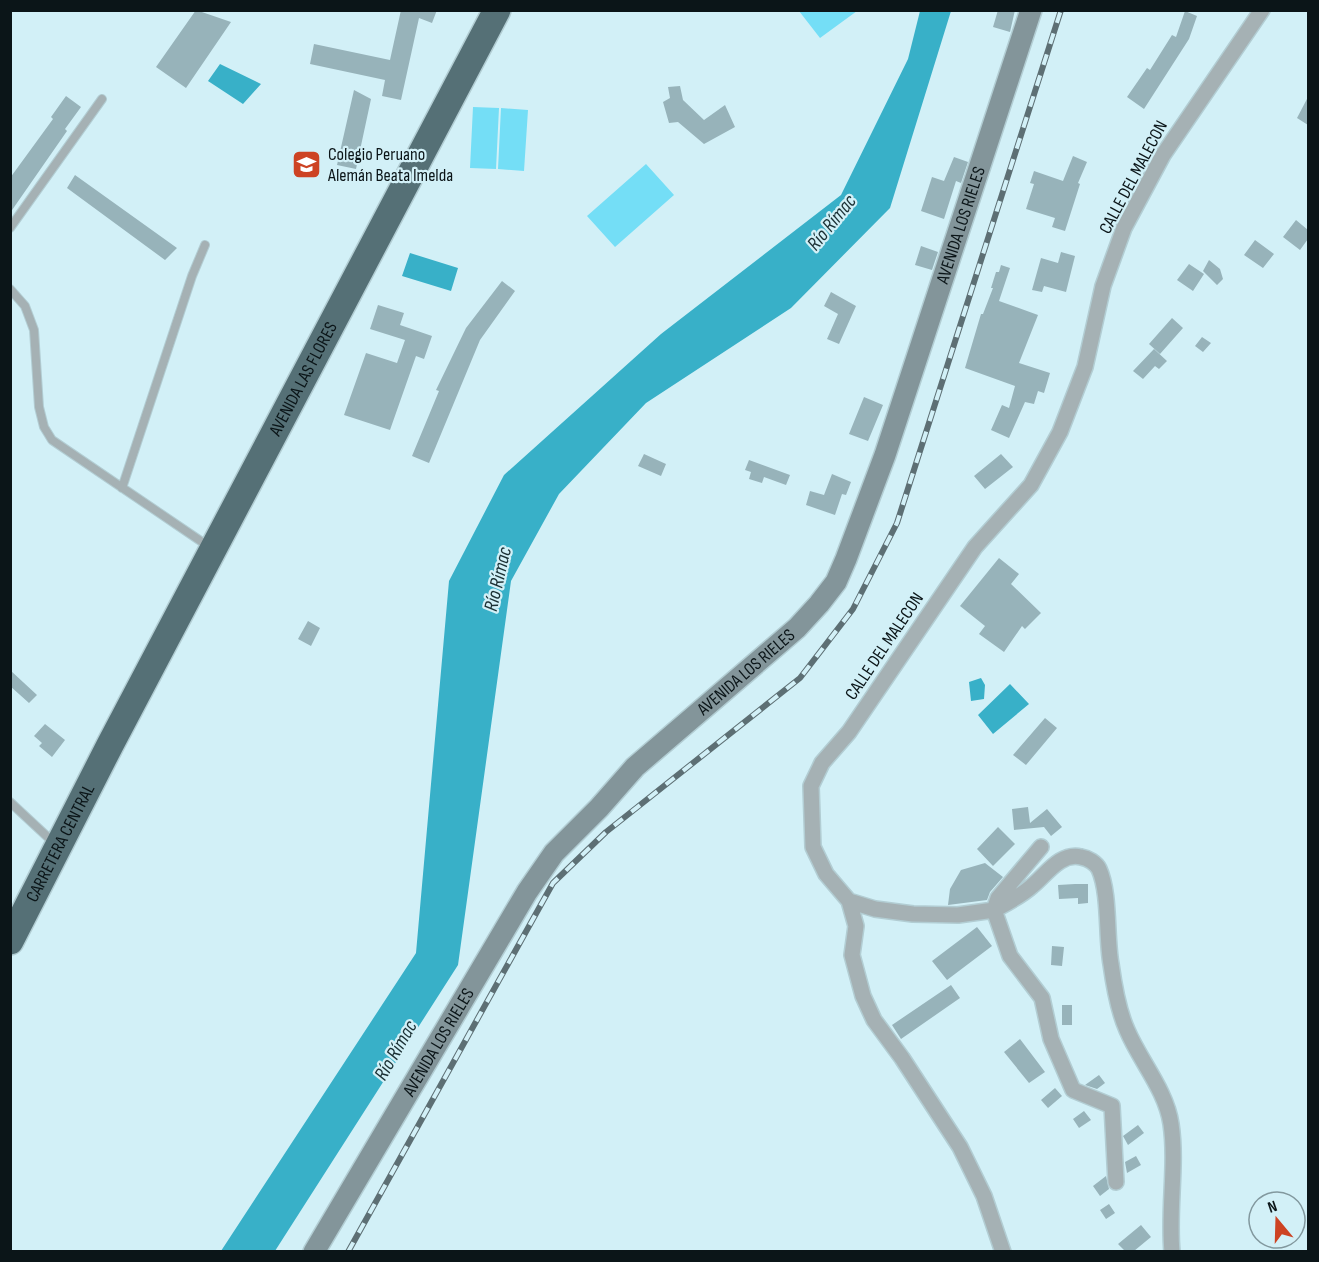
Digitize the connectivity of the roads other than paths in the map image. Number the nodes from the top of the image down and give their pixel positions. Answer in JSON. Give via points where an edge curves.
{"nodes":[{"id":1,"x":480,"y":10,"type":"edge"},
{"id":2,"x":497,"y":10,"type":"edge"},
{"id":3,"x":1031,"y":10,"type":"edge"},
{"id":4,"x":1262,"y":10,"type":"edge"},
{"id":5,"x":102,"y":99,"type":"dead end"},
{"id":6,"x":10,"y":228,"type":"edge"},
{"id":7,"x":205,"y":245,"type":"dead end"},
{"id":8,"x":348,"y":278,"type":"junction"},
{"id":9,"x":10,"y":289,"type":"edge"},
{"id":10,"x":122,"y":488,"type":"junction"},
{"id":11,"x":208,"y":546,"type":"junction"},
{"id":12,"x":103,"y":742,"type":"joint"},
{"id":13,"x":10,"y":802,"type":"edge"},
{"id":14,"x":53,"y":842,"type":"junction"},
{"id":15,"x":1041,"y":847,"type":"dead end"},
{"id":16,"x":849,"y":901,"type":"junction"},
{"id":17,"x":994,"y":910,"type":"junction"},
{"id":18,"x":10,"y":913,"type":"edge"},
{"id":19,"x":10,"y":941,"type":"edge"},
{"id":20,"x":1116,"y":1182,"type":"dead end"},
{"id":21,"x":314,"y":1251,"type":"edge"},
{"id":22,"x":1003,"y":1251,"type":"edge"},
{"id":23,"x":1172,"y":1251,"type":"edge"}],
"edges":[{"from":1,"to":8,"type":"highway","name":"AVENIDA LAS FLORES"},
{"from":2,"to":8,"type":"highway","name":"AVENIDA LAS FLORES"},
{"from":3,"to":21,"type":"street","name":"AVENIDA LOS RIELES","via":[[885,456],[836,582],[797,628],[635,767],[554,853]]},
{"from":4,"to":16,"type":"street","name":"CALLE DEL MALECON","via":[[1163,155],[1124,228],[1103,286],[1085,368],[1060,432],[1031,485],[975,547],[849,732],[822,764],[811,786],[813,847],[825,874]]},
{"from":5,"to":6,"type":"lane"},
{"from":7,"to":10,"type":"lane"},
{"from":8,"to":11,"type":"highway","name":"AVENIDA LAS FLORES"},
{"from":9,"to":10,"type":"lane","via":[[25,306],[34,330],[44,427],[52,440]]},
{"from":10,"to":11,"type":"lane"},
{"from":11,"to":12,"type":"highway","name":"AVENIDA LAS FLORES"},
{"from":12,"to":14,"type":"highway","name":"CARRETERA CENTRAL"},
{"from":13,"to":14,"type":"lane"},
{"from":14,"to":18,"type":"highway","name":"CARRETERA CENTRAL"},
{"from":14,"to":19,"type":"highway","name":"CARRETERA CENTRAL"},
{"from":15,"to":17,"type":"street","via":[[1002,894]]},
{"from":16,"to":17,"type":"street","via":[[913,914]]},
{"from":16,"to":22,"type":"street","via":[[856,926],[852,955],[863,996],[874,1020],[960,1147],[984,1196]]},
{"from":17,"to":20,"type":"street","via":[[1010,956],[1042,998],[1051,1040],[1073,1090],[1112,1106]]},
{"from":17,"to":23,"type":"street","via":[[1065,859],[1078,856],[1098,867],[1121,1015],[1165,1103],[1171,1124]]}]}
